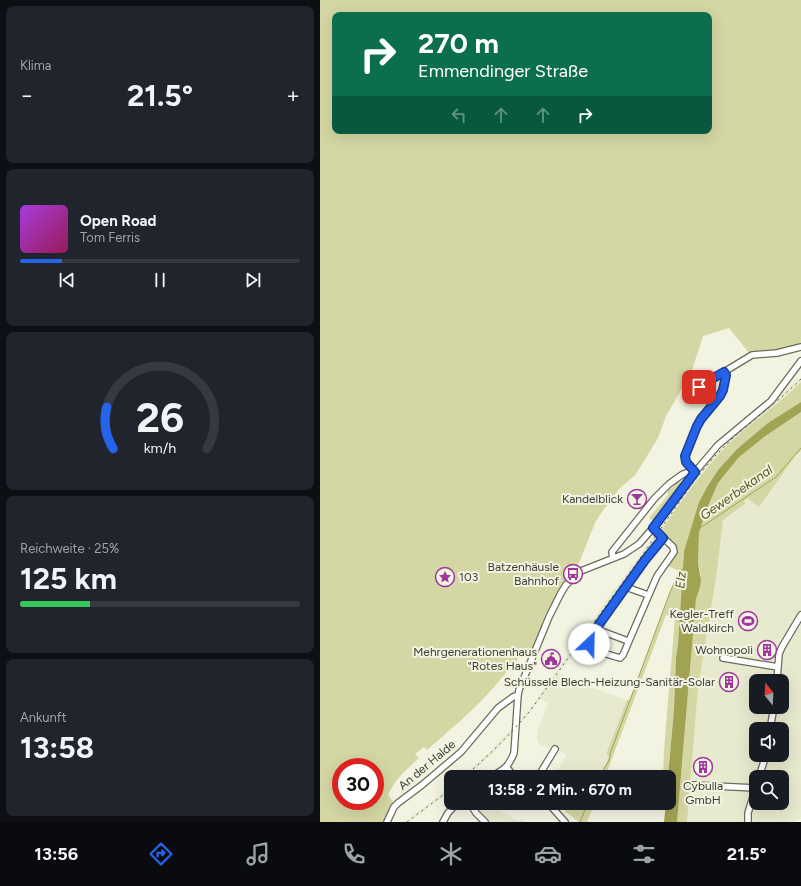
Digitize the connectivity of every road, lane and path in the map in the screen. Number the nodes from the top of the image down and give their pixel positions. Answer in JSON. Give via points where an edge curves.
{"nodes":[{"id":1,"x":801,"y":346,"type":"edge"},
{"id":2,"x":801,"y":361,"type":"edge"},
{"id":3,"x":724,"y":372,"type":"junction"},
{"id":4,"x":699,"y":387,"type":"dead end"},
{"id":5,"x":695,"y":472,"type":"junction"},
{"id":6,"x":653,"y":528,"type":"junction"},
{"id":7,"x":663,"y":538,"type":"junction"},
{"id":8,"x":613,"y":558,"type":"junction"},
{"id":9,"x":626,"y":588,"type":"junction"},
{"id":10,"x":648,"y":595,"type":"junction"},
{"id":11,"x":801,"y":615,"type":"edge"},
{"id":12,"x":596,"y":629,"type":"junction"},
{"id":13,"x":628,"y":642,"type":"junction"},
{"id":14,"x":723,"y":658,"type":"dead end"},
{"id":15,"x":778,"y":667,"type":"junction"},
{"id":16,"x":778,"y":674,"type":"edge"},
{"id":17,"x":518,"y":695,"type":"junction"},
{"id":18,"x":555,"y":750,"type":"dead end"},
{"id":19,"x":507,"y":768,"type":"joint"},
{"id":20,"x":503,"y":770,"type":"edge"},
{"id":21,"x":542,"y":770,"type":"edge"},
{"id":22,"x":693,"y":785,"type":"dead end"},
{"id":23,"x":749,"y":788,"type":"edge"},
{"id":24,"x":749,"y":809,"type":"edge"},
{"id":25,"x":451,"y":810,"type":"edge"},
{"id":26,"x":474,"y":810,"type":"edge"},
{"id":27,"x":554,"y":810,"type":"edge"},
{"id":28,"x":387,"y":822,"type":"edge"},
{"id":29,"x":443,"y":822,"type":"edge"},
{"id":30,"x":485,"y":822,"type":"edge"},
{"id":31,"x":564,"y":822,"type":"edge"},
{"id":32,"x":748,"y":822,"type":"edge"}],
"edges":[{"from":1,"to":3,"type":"street","via":[[777,353],[752,355]]},
{"from":2,"to":5,"type":"street","via":[[771,401],[718,445]]},
{"from":3,"to":4,"type":"street"},
{"from":3,"to":5,"type":"street","via":[[726,375],[723,390],[701,419],[685,456],[686,462]]},
{"from":5,"to":6,"type":"street"},
{"from":5,"to":8,"type":"street","via":[[683,474],[654,499],[612,552]]},
{"from":6,"to":7,"type":"street"},
{"from":6,"to":8,"type":"street","via":[[637,546]]},
{"from":7,"to":9,"type":"street"},
{"from":7,"to":10,"type":"street","via":[[673,547],[674,552],[657,576]]},
{"from":8,"to":17,"type":"street","via":[[581,572],[566,585],[549,616]]},
{"from":9,"to":10,"type":"street"},
{"from":9,"to":12,"type":"street"},
{"from":10,"to":13,"type":"street"},
{"from":11,"to":15,"type":"street","via":[[782,647]]},
{"from":12,"to":13,"type":"street"},
{"from":12,"to":13,"type":"street","via":[[588,640],[593,648],[600,651],[620,658]]},
{"from":14,"to":15,"type":"street"},
{"from":15,"to":16,"type":"street"},
{"from":17,"to":19,"type":"street","via":[[514,754]]},
{"from":17,"to":28,"type":"street","name":"An der Halde","via":[[498,708],[461,752],[398,803]]},
{"from":18,"to":21,"type":"street"},
{"from":19,"to":20,"type":"street"},
{"from":22,"to":23,"type":"street"},
{"from":24,"to":32,"type":"street"},
{"from":25,"to":29,"type":"street"},
{"from":26,"to":30,"type":"street"},
{"from":27,"to":31,"type":"street"}]}
